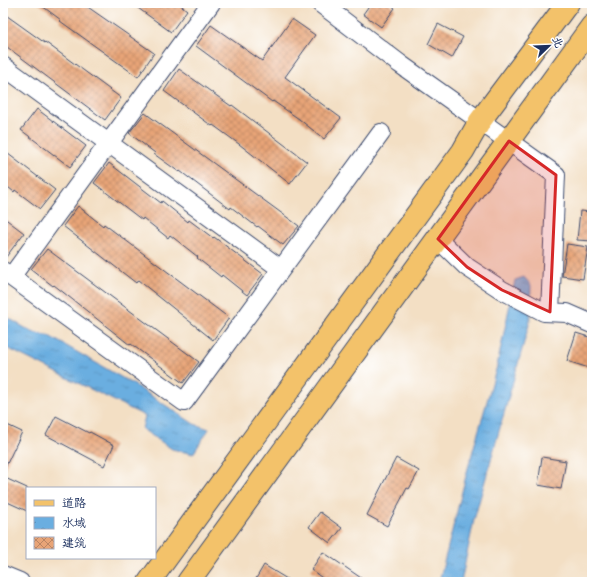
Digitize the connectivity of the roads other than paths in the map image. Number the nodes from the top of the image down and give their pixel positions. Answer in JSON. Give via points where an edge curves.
{"nodes":[{"id":1,"x":211,"y":3,"type":"edge"},
{"id":2,"x":320,"y":3,"type":"edge"},
{"id":3,"x":568,"y":3,"type":"edge"},
{"id":4,"x":592,"y":26,"type":"edge"},
{"id":5,"x":3,"y":66,"type":"edge"},
{"id":6,"x":480,"y":121,"type":"junction"},
{"id":7,"x":381,"y":133,"type":"dead end"},
{"id":8,"x":509,"y":141,"type":"junction"},
{"id":9,"x":109,"y":143,"type":"junction"},
{"id":10,"x":438,"y":238,"type":"junction"},
{"id":11,"x":281,"y":269,"type":"junction"},
{"id":12,"x":7,"y":274,"type":"edge"},
{"id":13,"x":550,"y":312,"type":"junction"},
{"id":14,"x":592,"y":324,"type":"edge"},
{"id":15,"x":3,"y":575,"type":"edge"},
{"id":16,"x":20,"y":582,"type":"edge"},
{"id":17,"x":149,"y":582,"type":"edge"},
{"id":18,"x":188,"y":582,"type":"edge"}],
"edges":[{"from":1,"to":9,"type":"street"},
{"from":2,"to":6,"type":"street"},
{"from":3,"to":6,"type":"main road"},
{"from":4,"to":8,"type":"main road"},
{"from":5,"to":9,"type":"street"},
{"from":6,"to":8,"type":"street"},
{"from":6,"to":17,"type":"main road","via":[[463,151]]},
{"from":7,"to":11,"type":"street"},
{"from":8,"to":10,"type":"main road"},
{"from":8,"to":13,"type":"street","via":[[556,175]]},
{"from":9,"to":11,"type":"street"},
{"from":9,"to":12,"type":"street"},
{"from":10,"to":13,"type":"street","via":[[467,267],[502,290],[544,312]]},
{"from":10,"to":18,"type":"main road"},
{"from":11,"to":12,"type":"street","via":[[184,402]]},
{"from":13,"to":14,"type":"street","via":[[567,313]]},
{"from":15,"to":16,"type":"street"}]}
